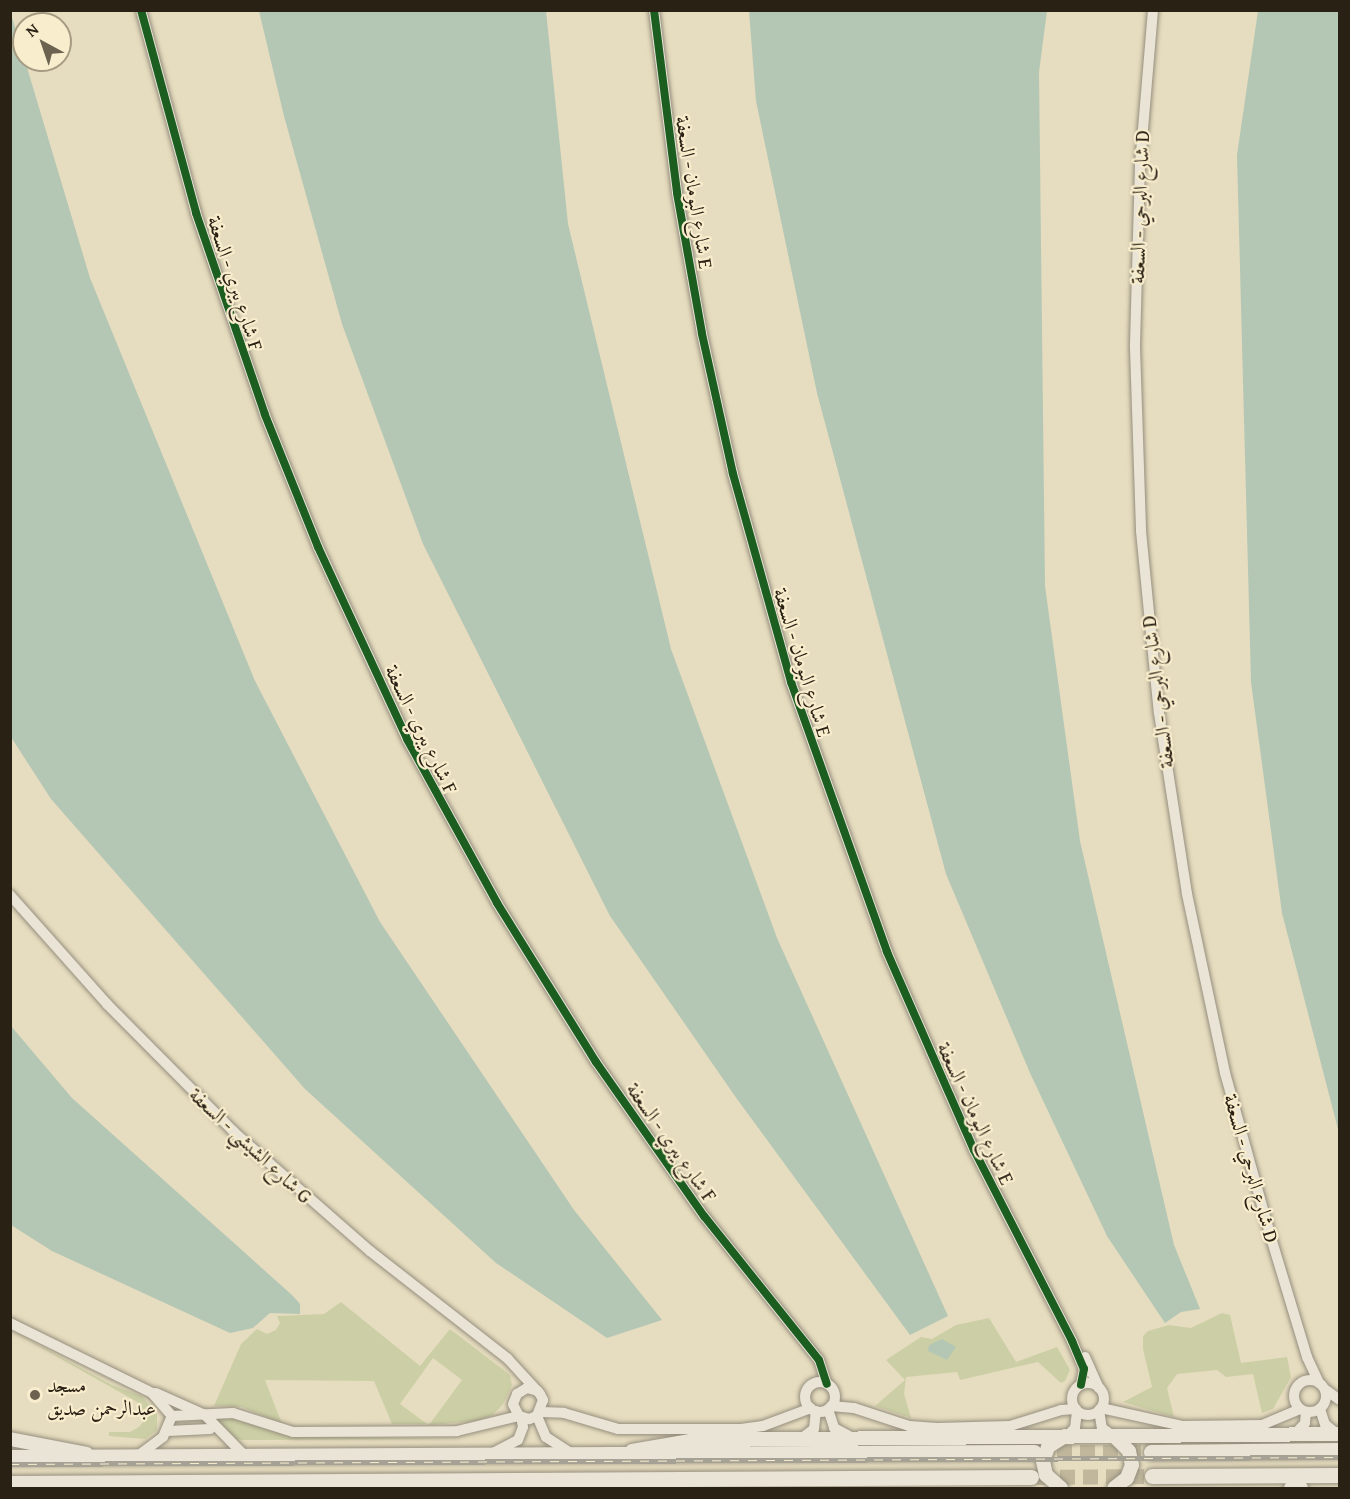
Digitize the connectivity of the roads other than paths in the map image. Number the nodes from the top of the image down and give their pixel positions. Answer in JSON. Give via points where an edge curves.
{"nodes":[{"id":1,"x":141,"y":10,"type":"edge"},
{"id":2,"x":654,"y":10,"type":"edge"},
{"id":3,"x":1153,"y":10,"type":"edge"},
{"id":4,"x":10,"y":896,"type":"edge"},
{"id":5,"x":10,"y":1323,"type":"edge"},
{"id":6,"x":1072,"y":1341,"type":"junction"},
{"id":7,"x":815,"y":1355,"type":"junction"},
{"id":8,"x":1307,"y":1357,"type":"junction"},
{"id":9,"x":516,"y":1368,"type":"junction"},
{"id":10,"x":1304,"y":1381,"type":"junction"},
{"id":11,"x":814,"y":1383,"type":"junction"},
{"id":12,"x":1081,"y":1384,"type":"junction"},
{"id":13,"x":1323,"y":1386,"type":"junction"},
{"id":14,"x":831,"y":1389,"type":"junction"},
{"id":15,"x":1101,"y":1391,"type":"junction"},
{"id":16,"x":152,"y":1393,"type":"junction"},
{"id":17,"x":540,"y":1394,"type":"junction"},
{"id":18,"x":806,"y":1394,"type":"junction"},
{"id":19,"x":1072,"y":1395,"type":"junction"},
{"id":20,"x":517,"y":1396,"type":"junction"},
{"id":21,"x":1294,"y":1398,"type":"junction"},
{"id":22,"x":1340,"y":1402,"type":"edge"},
{"id":23,"x":830,"y":1407,"type":"junction"},
{"id":24,"x":1322,"y":1407,"type":"junction"},
{"id":25,"x":813,"y":1409,"type":"junction"},
{"id":26,"x":1100,"y":1409,"type":"junction"},
{"id":27,"x":1076,"y":1410,"type":"junction"},
{"id":28,"x":862,"y":1411,"type":"junction"},
{"id":29,"x":1303,"y":1411,"type":"junction"},
{"id":30,"x":1052,"y":1412,"type":"junction"},
{"id":31,"x":1125,"y":1412,"type":"junction"},
{"id":32,"x":201,"y":1413,"type":"junction"},
{"id":33,"x":564,"y":1413,"type":"junction"},
{"id":34,"x":539,"y":1414,"type":"junction"},
{"id":35,"x":172,"y":1416,"type":"junction"},
{"id":36,"x":520,"y":1416,"type":"junction"},
{"id":37,"x":783,"y":1416,"type":"junction"},
{"id":38,"x":488,"y":1421,"type":"junction"},
{"id":39,"x":1274,"y":1421,"type":"junction"},
{"id":40,"x":210,"y":1429,"type":"junction"},
{"id":41,"x":168,"y":1431,"type":"junction"},
{"id":42,"x":1294,"y":1435,"type":"junction"},
{"id":43,"x":1067,"y":1436,"type":"junction"},
{"id":44,"x":1114,"y":1436,"type":"junction"},
{"id":45,"x":802,"y":1438,"type":"junction"},
{"id":46,"x":858,"y":1438,"type":"junction"},
{"id":47,"x":10,"y":1439,"type":"edge"},
{"id":48,"x":1339,"y":1439,"type":"edge"},
{"id":49,"x":1034,"y":1452,"type":"tunnel mouth"},
{"id":50,"x":1151,"y":1452,"type":"tunnel mouth"},
{"id":51,"x":491,"y":1454,"type":"junction"},
{"id":52,"x":572,"y":1454,"type":"junction"},
{"id":53,"x":624,"y":1454,"type":"junction"},
{"id":54,"x":95,"y":1456,"type":"junction"},
{"id":55,"x":137,"y":1456,"type":"junction"},
{"id":56,"x":239,"y":1456,"type":"junction"},
{"id":57,"x":10,"y":1457,"type":"edge"},
{"id":58,"x":1340,"y":1475,"type":"edge"},
{"id":59,"x":1152,"y":1476,"type":"tunnel mouth"},
{"id":60,"x":1031,"y":1477,"type":"tunnel mouth"},
{"id":61,"x":635,"y":1479,"type":"junction"},
{"id":62,"x":490,"y":1480,"type":"junction"},
{"id":63,"x":127,"y":1481,"type":"junction"},
{"id":64,"x":310,"y":1481,"type":"junction"},
{"id":65,"x":10,"y":1483,"type":"edge"},
{"id":66,"x":556,"y":1484,"type":"edge"},
{"id":67,"x":93,"y":1488,"type":"edge"},
{"id":68,"x":147,"y":1488,"type":"edge"},
{"id":69,"x":290,"y":1488,"type":"edge"},
{"id":70,"x":506,"y":1488,"type":"edge"},
{"id":71,"x":665,"y":1488,"type":"edge"},
{"id":72,"x":1061,"y":1488,"type":"edge"},
{"id":73,"x":1114,"y":1488,"type":"edge"},
{"id":74,"x":1291,"y":1488,"type":"edge"},
{"id":75,"x":1298,"y":1488,"type":"edge"}],
"edges":[{"from":1,"to":7,"type":"street","name":"شارع يبري - السعفة F","via":[[192,202],[248,371],[318,547],[407,739],[491,894],[596,1062],[704,1216]]},
{"from":2,"to":6,"type":"street","name":"شارع البومان - السعفة E","via":[[676,181],[702,334],[745,521],[791,682],[856,874],[914,1019],[989,1182]]},
{"from":3,"to":8,"type":"street","name":"شارع البرحي - السعفة D","via":[[1140,165],[1135,348],[1142,531],[1159,713],[1179,854],[1211,1013],[1257,1191]]},
{"from":4,"to":9,"type":"street","name":"شارع الشيشي - السعفة G","via":[[107,1004],[234,1132],[344,1229]]},
{"from":5,"to":16,"type":"street"},
{"from":6,"to":12,"type":"street","name":"شارع البومان - السعفة E","via":[[1084,1370]]},
{"from":6,"to":15,"type":"street","name":"شارع البومان - السعفة E","via":[[1084,1355]]},
{"from":7,"to":11,"type":"street"},
{"from":7,"to":14,"type":"street","name":"شارع يبري - السعفة F"},
{"from":8,"to":10,"type":"street","name":"شارع البرحي - السعفة D"},
{"from":8,"to":13,"type":"street","name":"شارع البرحي - السعفة D"},
{"from":9,"to":17,"type":"street","name":"شارع الشيشي - السعفة G"},
{"from":9,"to":20,"type":"street"},
{"from":10,"to":13,"type":"street"},
{"from":10,"to":21,"type":"street","via":[[1296,1388]]},
{"from":11,"to":14,"type":"street"},
{"from":11,"to":18,"type":"street"},
{"from":12,"to":15,"type":"street"},
{"from":12,"to":19,"type":"street"},
{"from":13,"to":22,"type":"street"},
{"from":13,"to":24,"type":"street"},
{"from":14,"to":23,"type":"street"},
{"from":14,"to":28,"type":"street"},
{"from":15,"to":26,"type":"street"},
{"from":15,"to":31,"type":"street"},
{"from":16,"to":32,"type":"street","via":[[178,1400]]},
{"from":16,"to":35,"type":"street"},
{"from":17,"to":20,"type":"street"},
{"from":17,"to":33,"type":"street","name":"شارع الشيشي - السعفة G"},
{"from":17,"to":34,"type":"street"},
{"from":18,"to":25,"type":"street"},
{"from":18,"to":37,"type":"street"},
{"from":19,"to":27,"type":"street"},
{"from":19,"to":30,"type":"street"},
{"from":20,"to":36,"type":"street"},
{"from":20,"to":38,"type":"street"},
{"from":21,"to":29,"type":"street"},
{"from":21,"to":39,"type":"street"},
{"from":22,"to":24,"type":"street"},
{"from":23,"to":25,"type":"street"},
{"from":23,"to":28,"type":"street"},
{"from":23,"to":46,"type":"street","via":[[838,1432]]},
{"from":24,"to":29,"type":"street"},
{"from":24,"to":48,"type":"street","via":[[1325,1424]]},
{"from":25,"to":37,"type":"street"},
{"from":25,"to":45,"type":"street","via":[[814,1429]]},
{"from":26,"to":27,"type":"street","via":[[1086,1415]]},
{"from":26,"to":31,"type":"street"},
{"from":26,"to":44,"type":"street","via":[[1102,1428]]},
{"from":27,"to":30,"type":"street"},
{"from":27,"to":43,"type":"street","via":[[1075,1428]]},
{"from":28,"to":30,"type":"street","via":[[900,1424],[937,1428],[1004,1426]]},
{"from":29,"to":39,"type":"street"},
{"from":29,"to":42,"type":"street","via":[[1302,1428]]},
{"from":31,"to":39,"type":"street","via":[[1173,1426],[1255,1426]]},
{"from":32,"to":35,"type":"street"},
{"from":32,"to":38,"type":"street","via":[[242,1414],[293,1432],[449,1431]]},
{"from":32,"to":40,"type":"street"},
{"from":32,"to":56,"type":"street"},
{"from":33,"to":34,"type":"street"},
{"from":33,"to":37,"type":"street","via":[[628,1430],[748,1428]]},
{"from":34,"to":36,"type":"street"},
{"from":34,"to":52,"type":"street","via":[[546,1437]]},
{"from":35,"to":41,"type":"street"},
{"from":36,"to":38,"type":"street"},
{"from":36,"to":51,"type":"street","via":[[523,1427],[518,1440]]},
{"from":40,"to":41,"type":"street"},
{"from":40,"to":56,"type":"street"},
{"from":41,"to":55,"type":"street"},
{"from":42,"to":44,"type":"street"},
{"from":42,"to":48,"type":"street"},
{"from":43,"to":44,"type":"street"},
{"from":43,"to":46,"type":"street"},
{"from":43,"to":72,"type":"street","via":[[1048,1447],[1043,1461],[1046,1475]]},
{"from":44,"to":73,"type":"street","via":[[1129,1451],[1132,1465],[1127,1478]]},
{"from":45,"to":46,"type":"street"},
{"from":45,"to":53,"type":"street","via":[[681,1441]]},
{"from":47,"to":54,"type":"street"},
{"from":48,"to":50,"type":"main road"},
{"from":49,"to":53,"type":"main road"},
{"from":51,"to":52,"type":"main road"},
{"from":51,"to":56,"type":"main road"},
{"from":52,"to":53,"type":"main road"},
{"from":54,"to":55,"type":"main road"},
{"from":54,"to":57,"type":"main road"},
{"from":55,"to":56,"type":"main road"},
{"from":58,"to":59,"type":"main road"},
{"from":60,"to":61,"type":"main road"},
{"from":61,"to":66,"type":"main road"},
{"from":61,"to":71,"type":"street"},
{"from":62,"to":64,"type":"main road"},
{"from":62,"to":66,"type":"main road"},
{"from":62,"to":70,"type":"street"},
{"from":63,"to":64,"type":"main road"},
{"from":63,"to":65,"type":"main road"},
{"from":63,"to":67,"type":"street"},
{"from":63,"to":68,"type":"street"},
{"from":64,"to":69,"type":"street"},
{"from":74,"to":75,"type":"street"}]}
